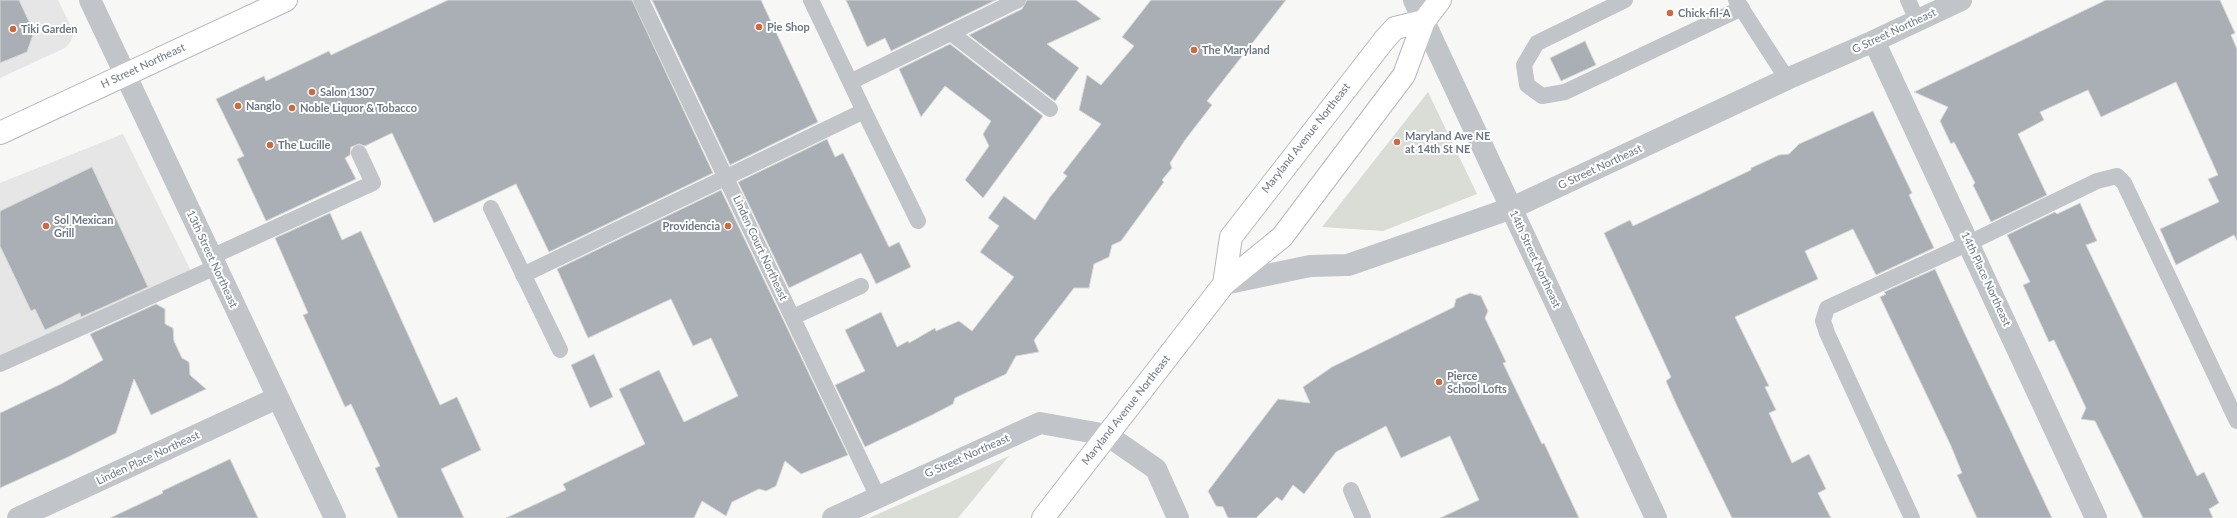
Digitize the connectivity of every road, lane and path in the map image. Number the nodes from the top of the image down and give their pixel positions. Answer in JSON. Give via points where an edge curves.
{"nodes":[{"id":1,"x":90,"y":0,"type":"edge"},
{"id":2,"x":286,"y":0,"type":"edge"},
{"id":3,"x":641,"y":0,"type":"edge"},
{"id":4,"x":811,"y":0,"type":"edge"},
{"id":5,"x":1018,"y":0,"type":"edge"},
{"id":6,"x":1414,"y":0,"type":"edge"},
{"id":7,"x":1440,"y":0,"type":"edge"},
{"id":8,"x":1625,"y":0,"type":"edge"},
{"id":9,"x":1908,"y":0,"type":"edge"},
{"id":10,"x":1960,"y":0,"type":"edge"},
{"id":11,"x":1739,"y":4,"type":"edge"},
{"id":12,"x":1917,"y":20,"type":"junction"},
{"id":13,"x":1424,"y":21,"type":"junction"},
{"id":14,"x":951,"y":32,"type":"junction"},
{"id":15,"x":1874,"y":41,"type":"junction"},
{"id":16,"x":125,"y":75,"type":"junction"},
{"id":17,"x":1787,"y":79,"type":"junction"},
{"id":18,"x":850,"y":82,"type":"junction"},
{"id":19,"x":1050,"y":109,"type":"dead end"},
{"id":20,"x":864,"y":111,"type":"junction"},
{"id":21,"x":0,"y":133,"type":"edge"},
{"id":22,"x":359,"y":153,"type":"dead end"},
{"id":23,"x":726,"y":177,"type":"junction"},
{"id":24,"x":491,"y":208,"type":"dead end"},
{"id":25,"x":1512,"y":208,"type":"junction"},
{"id":26,"x":918,"y":221,"type":"dead end"},
{"id":27,"x":1969,"y":244,"type":"junction"},
{"id":28,"x":213,"y":262,"type":"junction"},
{"id":29,"x":523,"y":275,"type":"junction"},
{"id":30,"x":1224,"y":284,"type":"junction"},
{"id":31,"x":861,"y":286,"type":"dead end"},
{"id":32,"x":793,"y":317,"type":"junction"},
{"id":33,"x":560,"y":350,"type":"dead end"},
{"id":34,"x":0,"y":364,"type":"edge"},
{"id":35,"x":277,"y":398,"type":"junction"},
{"id":36,"x":2237,"y":421,"type":"edge"},
{"id":37,"x":1107,"y":435,"type":"junction"},
{"id":38,"x":1351,"y":490,"type":"dead end"},
{"id":39,"x":878,"y":497,"type":"junction"},
{"id":40,"x":18,"y":518,"type":"edge"},
{"id":41,"x":335,"y":518,"type":"edge"},
{"id":42,"x":833,"y":518,"type":"edge"},
{"id":43,"x":1043,"y":518,"type":"edge"},
{"id":44,"x":1178,"y":518,"type":"edge"},
{"id":45,"x":1363,"y":518,"type":"edge"},
{"id":46,"x":1656,"y":518,"type":"edge"},
{"id":47,"x":1912,"y":518,"type":"edge"},
{"id":48,"x":2096,"y":518,"type":"edge"}],
"edges":[{"from":1,"to":16,"type":"street","name":"13th Street Northeast"},
{"from":2,"to":16,"type":"main road","name":"H Street Northeast"},
{"from":3,"to":23,"type":"lane","name":"Linden Court Northeast"},
{"from":4,"to":18,"type":"lane"},
{"from":5,"to":14,"type":"lane"},
{"from":6,"to":13,"type":"street","name":"14th Street Northeast"},
{"from":7,"to":13,"type":"main road","name":"Maryland Avenue Northeast"},
{"from":8,"to":11,"type":"lane","via":[[1537,43],[1524,65],[1527,85],[1542,96],[1565,92]]},
{"from":9,"to":12,"type":"lane"},
{"from":10,"to":12,"type":"street","name":"G Street Northeast"},
{"from":11,"to":17,"type":"lane"},
{"from":12,"to":15,"type":"street","name":"G Street Northeast"},
{"from":13,"to":25,"type":"street","name":"14th Street Northeast"},
{"from":13,"to":30,"type":"main road","name":"Maryland Avenue Northeast","via":[[1404,75],[1282,237]]},
{"from":13,"to":30,"type":"main road","name":"Maryland Avenue Northeast","via":[[1395,28],[1384,39],[1231,237]]},
{"from":14,"to":18,"type":"lane"},
{"from":14,"to":19,"type":"lane"},
{"from":15,"to":17,"type":"street","name":"G Street Northeast"},
{"from":15,"to":27,"type":"street","name":"14th Place Northeast"},
{"from":16,"to":21,"type":"main road","name":"H Street Northeast"},
{"from":16,"to":28,"type":"street","name":"13th Street Northeast"},
{"from":17,"to":25,"type":"street","name":"G Street Northeast"},
{"from":18,"to":20,"type":"lane"},
{"from":20,"to":23,"type":"lane"},
{"from":20,"to":26,"type":"lane"},
{"from":22,"to":28,"type":"lane","via":[[373,183]]},
{"from":23,"to":29,"type":"lane"},
{"from":23,"to":32,"type":"lane","name":"Linden Court Northeast"},
{"from":24,"to":29,"type":"lane"},
{"from":25,"to":30,"type":"street","name":"G Street Northeast","via":[[1348,265],[1310,266]]},
{"from":25,"to":46,"type":"street","name":"14th Street Northeast"},
{"from":27,"to":36,"type":"lane","via":[[2097,182],[2117,176],[2124,183]]},
{"from":27,"to":47,"type":"lane","via":[[1827,308],[1823,321]]},
{"from":27,"to":48,"type":"street","name":"14th Place Northeast"},
{"from":28,"to":34,"type":"lane"},
{"from":28,"to":35,"type":"street","name":"13th Street Northeast"},
{"from":29,"to":33,"type":"lane"},
{"from":30,"to":37,"type":"main road","name":"Maryland Avenue Northeast"},
{"from":31,"to":32,"type":"lane"},
{"from":32,"to":39,"type":"lane","name":"Linden Court Northeast"},
{"from":35,"to":40,"type":"street","name":"Linden Place Northeast"},
{"from":35,"to":41,"type":"street","name":"13th Street Northeast"},
{"from":37,"to":39,"type":"street","name":"G Street Northeast","via":[[1040,423]]},
{"from":37,"to":43,"type":"main road","name":"Maryland Avenue Northeast"},
{"from":37,"to":44,"type":"street","via":[[1156,469]]},
{"from":38,"to":45,"type":"lane"},
{"from":39,"to":42,"type":"street","name":"G Street Northeast"}]}
